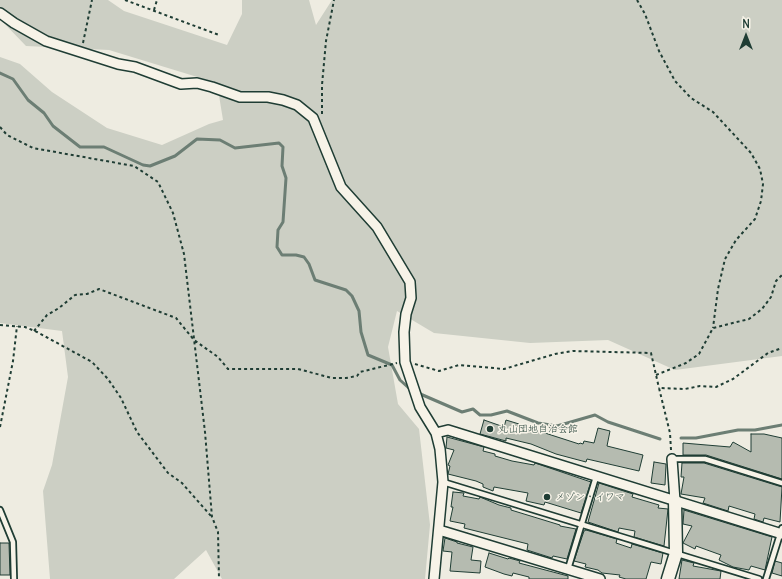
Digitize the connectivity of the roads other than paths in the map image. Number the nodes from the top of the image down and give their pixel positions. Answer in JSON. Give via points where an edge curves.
{"nodes":[{"id":1,"x":0,"y":13,"type":"edge"},
{"id":2,"x":436,"y":433,"type":"junction"},
{"id":3,"x":672,"y":459,"type":"joint"},
{"id":4,"x":596,"y":477,"type":"junction"},
{"id":5,"x":443,"y":482,"type":"junction"},
{"id":6,"x":782,"y":483,"type":"edge"},
{"id":7,"x":676,"y":501,"type":"junction"},
{"id":8,"x":0,"y":510,"type":"edge"},
{"id":9,"x":582,"y":524,"type":"junction"},
{"id":10,"x":439,"y":530,"type":"junction"},
{"id":11,"x":781,"y":532,"type":"edge"},
{"id":12,"x":676,"y":553,"type":"junction"},
{"id":13,"x":568,"y":569,"type":"junction"},
{"id":14,"x":14,"y":579,"type":"edge"},
{"id":15,"x":434,"y":579,"type":"edge"},
{"id":16,"x":600,"y":579,"type":"edge"},
{"id":17,"x":668,"y":579,"type":"edge"},
{"id":18,"x":758,"y":579,"type":"edge"},
{"id":19,"x":766,"y":579,"type":"edge"}],
"edges":[{"from":1,"to":2,"type":"street","via":[[46,41],[135,67],[181,84],[197,83],[240,97],[283,100],[297,105],[313,118],[341,187],[377,227],[410,282],[411,298],[404,332],[405,362],[420,405]]},
{"from":2,"to":4,"type":"street","via":[[448,430]]},
{"from":2,"to":5,"type":"street"},
{"from":3,"to":6,"type":"lane","via":[[705,459]]},
{"from":3,"to":7,"type":"street"},
{"from":4,"to":7,"type":"street"},
{"from":4,"to":9,"type":"lane"},
{"from":5,"to":9,"type":"lane"},
{"from":5,"to":10,"type":"street"},
{"from":7,"to":11,"type":"street"},
{"from":7,"to":12,"type":"street"},
{"from":8,"to":14,"type":"lane","via":[[13,542]]},
{"from":9,"to":12,"type":"lane"},
{"from":9,"to":13,"type":"lane"},
{"from":10,"to":13,"type":"street"},
{"from":10,"to":15,"type":"street"},
{"from":11,"to":19,"type":"lane"},
{"from":12,"to":17,"type":"street"},
{"from":12,"to":18,"type":"lane"},
{"from":13,"to":16,"type":"street"}]}
